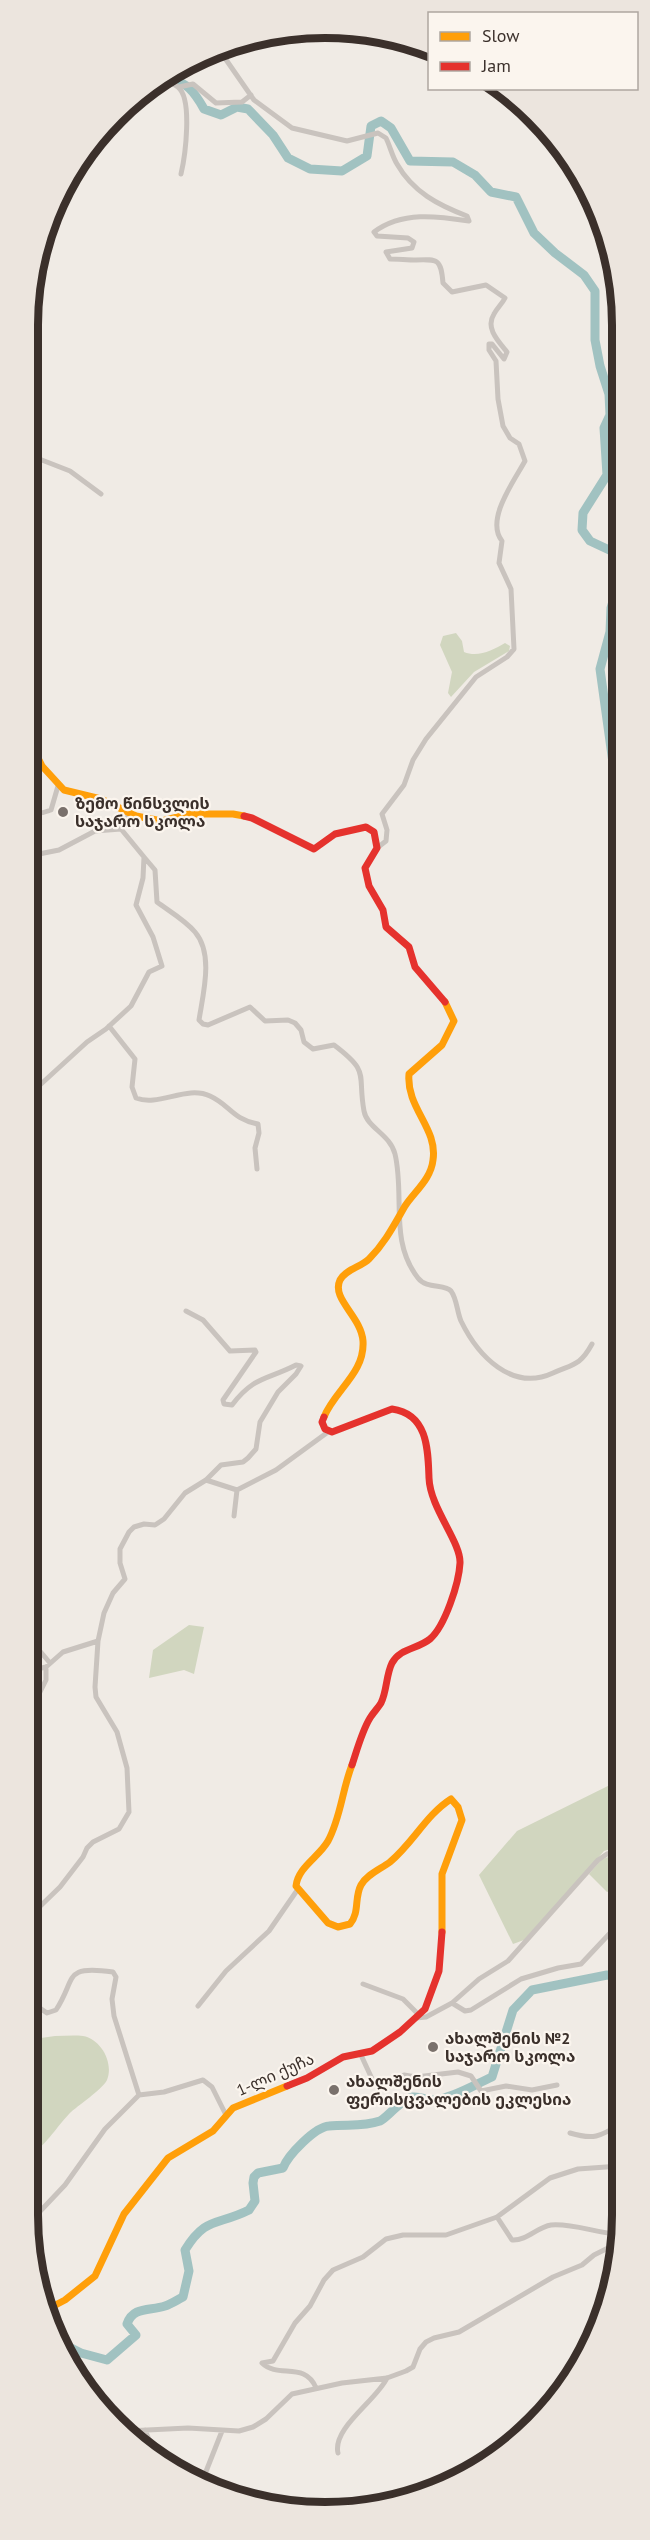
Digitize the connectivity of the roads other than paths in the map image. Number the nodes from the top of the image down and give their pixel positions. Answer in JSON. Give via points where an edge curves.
{"nodes":[{"id":1,"x":224,"y":56,"type":"edge"},
{"id":2,"x":169,"y":83,"type":"edge"},
{"id":3,"x":179,"y":87,"type":"junction"},
{"id":4,"x":251,"y":96,"type":"junction"},
{"id":5,"x":181,"y":174,"type":"dead end"},
{"id":6,"x":38,"y":459,"type":"edge"},
{"id":7,"x":101,"y":494,"type":"dead end"},
{"id":8,"x":38,"y":758,"type":"edge"},
{"id":9,"x":58,"y":786,"type":"junction"},
{"id":10,"x":130,"y":812,"type":"junction"},
{"id":11,"x":38,"y":814,"type":"edge"},
{"id":12,"x":121,"y":829,"type":"junction"},
{"id":13,"x":377,"y":848,"type":"junction"},
{"id":14,"x":38,"y":854,"type":"edge"},
{"id":15,"x":144,"y":857,"type":"junction"},
{"id":16,"x":109,"y":1026,"type":"junction"},
{"id":17,"x":38,"y":1086,"type":"edge"},
{"id":18,"x":257,"y":1168,"type":"dead end"},
{"id":19,"x":398,"y":1223,"type":"junction"},
{"id":20,"x":186,"y":1311,"type":"dead end"},
{"id":21,"x":592,"y":1344,"type":"dead end"},
{"id":22,"x":328,"y":1432,"type":"junction"},
{"id":23,"x":206,"y":1480,"type":"junction"},
{"id":24,"x":237,"y":1490,"type":"junction"},
{"id":25,"x":234,"y":1516,"type":"dead end"},
{"id":26,"x":98,"y":1641,"type":"junction"},
{"id":27,"x":38,"y":1651,"type":"edge"},
{"id":28,"x":48,"y":1665,"type":"junction"},
{"id":29,"x":38,"y":1668,"type":"edge"},
{"id":30,"x":38,"y":1696,"type":"edge"},
{"id":31,"x":612,"y":1853,"type":"edge"},
{"id":32,"x":298,"y":1889,"type":"junction"},
{"id":33,"x":38,"y":1908,"type":"edge"},
{"id":34,"x":612,"y":1931,"type":"edge"},
{"id":35,"x":363,"y":1984,"type":"dead end"},
{"id":36,"x":452,"y":2003,"type":"junction"},
{"id":37,"x":38,"y":2006,"type":"edge"},
{"id":38,"x":198,"y":2006,"type":"dead end"},
{"id":39,"x":417,"y":2017,"type":"junction"},
{"id":40,"x":361,"y":2055,"type":"junction"},
{"id":41,"x":557,"y":2085,"type":"dead end"},
{"id":42,"x":139,"y":2095,"type":"junction"},
{"id":43,"x":226,"y":2115,"type":"junction"},
{"id":44,"x":612,"y":2129,"type":"edge"},
{"id":45,"x":570,"y":2133,"type":"dead end"},
{"id":46,"x":612,"y":2167,"type":"edge"},
{"id":47,"x":38,"y":2213,"type":"edge"},
{"id":48,"x":497,"y":2217,"type":"junction"},
{"id":49,"x":612,"y":2234,"type":"edge"},
{"id":50,"x":611,"y":2247,"type":"edge"},
{"id":51,"x":53,"y":2306,"type":"edge"},
{"id":52,"x":387,"y":2378,"type":"junction"},
{"id":53,"x":316,"y":2388,"type":"junction"},
{"id":54,"x":145,"y":2430,"type":"junction"},
{"id":55,"x":135,"y":2431,"type":"edge"},
{"id":56,"x":222,"y":2431,"type":"junction"},
{"id":57,"x":150,"y":2443,"type":"edge"},
{"id":58,"x":338,"y":2453,"type":"dead end"},
{"id":59,"x":204,"y":2476,"type":"edge"}],
"edges":[{"from":1,"to":4,"type":"street"},
{"from":2,"to":3,"type":"street"},
{"from":3,"to":4,"type":"street","via":[[193,84],[216,103],[242,102]]},
{"from":3,"to":5,"type":"street","via":[[186,99]]},
{"from":4,"to":13,"type":"street","via":[[292,128],[348,141],[378,134],[386,138],[411,184],[424,195],[467,216],[469,221],[415,216],[382,225],[374,232],[377,236],[414,242],[412,248],[386,252],[390,259],[432,258],[439,262],[443,283],[452,292],[486,285],[505,298],[492,317],[492,328],[507,352],[504,359],[492,344],[489,350],[496,361],[502,426],[519,444],[525,460],[496,523],[496,534],[502,541],[499,563],[511,589],[514,649],[476,677],[426,739],[404,785],[382,814],[386,841]]},
{"from":6,"to":7,"type":"street","via":[[70,471]]},
{"from":8,"to":9,"type":"street"},
{"from":9,"to":10,"type":"street"},
{"from":9,"to":11,"type":"street","via":[[51,810]]},
{"from":10,"to":12,"type":"street"},
{"from":10,"to":13,"type":"street","via":[[162,821],[189,814],[233,814],[266,823],[314,849],[335,834],[366,826],[374,832]]},
{"from":12,"to":14,"type":"street","via":[[95,831],[59,850]]},
{"from":12,"to":15,"type":"street"},
{"from":13,"to":19,"type":"street","via":[[365,868],[386,927],[409,947],[415,967],[434,987],[454,1021],[442,1045],[409,1074],[409,1091],[433,1140],[434,1156],[427,1179],[404,1208]]},
{"from":15,"to":16,"type":"street","via":[[136,905],[153,937],[162,966],[149,972],[131,1006]]},
{"from":15,"to":19,"type":"street","via":[[155,870],[157,902],[195,932],[203,947],[205,980],[199,1020],[203,1024],[250,1007],[265,1021],[295,1023],[304,1042],[313,1049],[334,1045],[356,1065],[363,1076],[364,1114],[391,1141],[395,1155],[401,1206]]},
{"from":16,"to":17,"type":"street"},
{"from":16,"to":18,"type":"street","via":[[135,1059],[132,1087],[136,1098],[144,1101],[191,1093],[210,1095],[238,1118],[258,1124]]},
{"from":19,"to":21,"type":"street","via":[[405,1252],[418,1278],[451,1292],[462,1323],[488,1362],[521,1378],[542,1377],[572,1367]]},
{"from":19,"to":22,"type":"street","via":[[362,1266],[345,1273],[340,1281],[340,1301],[359,1324],[363,1347],[348,1382],[324,1414],[322,1422]]},
{"from":20,"to":23,"type":"street","via":[[203,1320],[230,1351],[256,1352],[227,1391],[224,1404],[232,1405],[263,1377],[301,1366],[278,1392],[260,1422],[256,1449],[243,1462],[221,1465]]},
{"from":22,"to":24,"type":"street","via":[[276,1470]]},
{"from":22,"to":32,"type":"street","via":[[392,1409],[400,1409],[411,1418],[424,1436],[429,1452],[430,1488],[461,1566],[435,1633],[429,1640],[408,1647],[392,1663],[381,1703],[369,1719],[350,1772],[337,1822],[326,1844],[297,1877]]},
{"from":23,"to":24,"type":"street"},
{"from":23,"to":26,"type":"street","via":[[185,1493],[164,1519],[129,1532],[120,1549],[125,1579],[109,1600]]},
{"from":24,"to":25,"type":"street"},
{"from":26,"to":28,"type":"street","via":[[63,1652]]},
{"from":26,"to":33,"type":"street","via":[[96,1697],[117,1732],[127,1768],[129,1812],[119,1829],[87,1848],[60,1887]]},
{"from":27,"to":28,"type":"street"},
{"from":28,"to":29,"type":"street"},
{"from":28,"to":30,"type":"street"},
{"from":31,"to":36,"type":"street","via":[[598,1860],[508,1961]]},
{"from":32,"to":38,"type":"street","via":[[269,1932],[226,1971]]},
{"from":32,"to":39,"type":"street","via":[[328,1923],[338,1927],[350,1924],[356,1916],[357,1894],[364,1881],[405,1849],[445,1802],[451,1799],[455,1803],[462,1820],[442,1874],[439,1971],[430,1999]]},
{"from":34,"to":36,"type":"street","via":[[581,1964],[521,1978],[471,2010],[465,2011]]},
{"from":35,"to":39,"type":"street","via":[[403,2000]]},
{"from":36,"to":39,"type":"street","via":[[426,2017]]},
{"from":37,"to":42,"type":"street","via":[[52,2013],[75,1974],[113,1972],[114,2016]]},
{"from":39,"to":40,"type":"street","name":"1-ლი ქუჩა"},
{"from":40,"to":41,"type":"street","via":[[378,2084],[404,2075],[416,2078],[458,2072],[471,2076],[481,2091],[506,2086],[532,2090]]},
{"from":40,"to":43,"type":"street","name":"1-ლი ქუჩა","via":[[343,2056],[308,2078],[233,2108]]},
{"from":42,"to":43,"type":"street","via":[[203,2080],[212,2087]]},
{"from":42,"to":47,"type":"street","via":[[105,2129],[65,2186]]},
{"from":43,"to":51,"type":"street","name":"1-ლი ქუჩა","via":[[213,2131],[168,2158],[124,2214],[95,2276]]},
{"from":44,"to":45,"type":"street","via":[[601,2137]]},
{"from":46,"to":48,"type":"street","via":[[578,2169],[550,2178]]},
{"from":48,"to":49,"type":"street","via":[[512,2240],[550,2225]]},
{"from":48,"to":53,"type":"street","via":[[446,2235],[403,2235],[386,2240],[363,2257],[333,2270],[273,2361],[262,2363],[267,2368],[307,2374]]},
{"from":50,"to":52,"type":"street","via":[[459,2332],[426,2342],[413,2367]]},
{"from":52,"to":53,"type":"street"},
{"from":52,"to":58,"type":"street","via":[[345,2428]]},
{"from":53,"to":56,"type":"street","via":[[291,2394],[266,2420],[253,2427]]},
{"from":54,"to":55,"type":"street"},
{"from":54,"to":56,"type":"street"},
{"from":54,"to":57,"type":"street"},
{"from":56,"to":59,"type":"street"}]}
